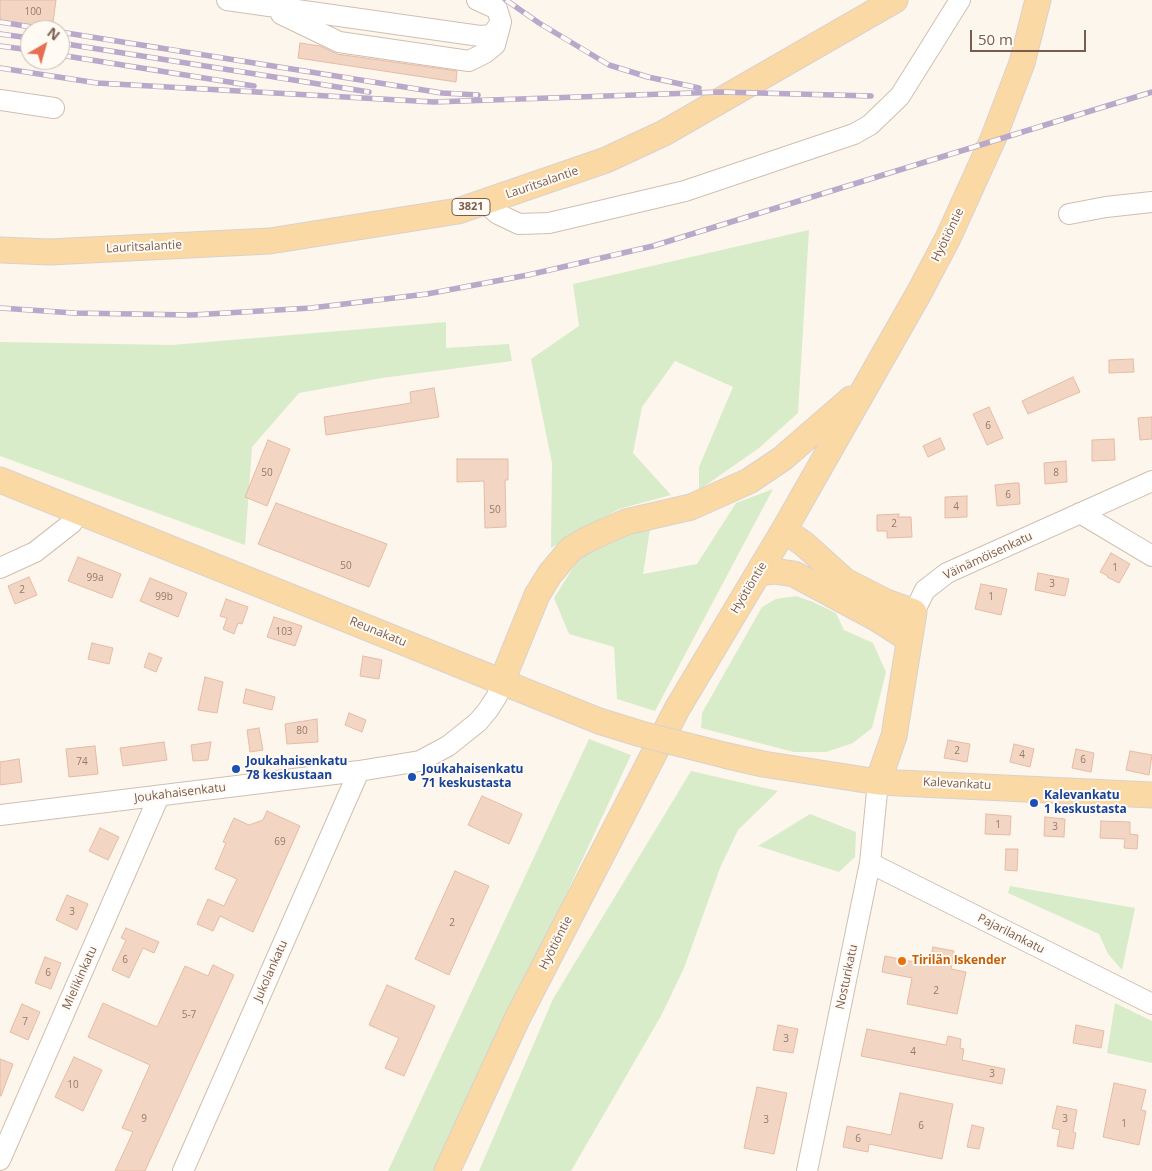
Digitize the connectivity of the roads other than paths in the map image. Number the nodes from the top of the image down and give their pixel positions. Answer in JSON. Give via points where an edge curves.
{"nodes":[{"id":1,"x":227,"y":0,"type":"edge"},
{"id":2,"x":477,"y":0,"type":"edge"},
{"id":3,"x":895,"y":0,"type":"edge"},
{"id":4,"x":960,"y":0,"type":"edge"},
{"id":5,"x":1038,"y":0,"type":"edge"},
{"id":6,"x":0,"y":100,"type":"edge"},
{"id":7,"x":54,"y":108,"type":"dead end"},
{"id":8,"x":1152,"y":202,"type":"edge"},
{"id":9,"x":485,"y":203,"type":"junction"},
{"id":10,"x":1069,"y":214,"type":"dead end"},
{"id":11,"x":0,"y":250,"type":"edge"},
{"id":12,"x":868,"y":384,"type":"junction"},
{"id":13,"x":0,"y":480,"type":"edge"},
{"id":14,"x":1152,"y":481,"type":"edge"},
{"id":15,"x":78,"y":510,"type":"junction"},
{"id":16,"x":1080,"y":513,"type":"junction"},
{"id":17,"x":784,"y":530,"type":"junction"},
{"id":18,"x":1152,"y":556,"type":"edge"},
{"id":19,"x":0,"y":568,"type":"edge"},
{"id":20,"x":758,"y":573,"type":"junction"},
{"id":21,"x":914,"y":612,"type":"junction"},
{"id":22,"x":909,"y":639,"type":"junction"},
{"id":23,"x":502,"y":681,"type":"junction"},
{"id":24,"x":763,"y":764,"type":"joint"},
{"id":25,"x":359,"y":771,"type":"junction"},
{"id":26,"x":878,"y":782,"type":"junction"},
{"id":27,"x":1152,"y":795,"type":"edge"},
{"id":28,"x":159,"y":796,"type":"junction"},
{"id":29,"x":0,"y":815,"type":"edge"},
{"id":30,"x":870,"y":863,"type":"junction"},
{"id":31,"x":1152,"y":1004,"type":"edge"},
{"id":32,"x":0,"y":1160,"type":"edge"},
{"id":33,"x":183,"y":1171,"type":"edge"},
{"id":34,"x":447,"y":1171,"type":"edge"},
{"id":35,"x":807,"y":1171,"type":"edge"}],
"edges":[{"from":1,"to":2,"type":"street","via":[[480,36],[492,35],[500,22],[497,9]]},
{"from":3,"to":9,"type":"main road","name":"Lauritsalantie","number":"3821","via":[[664,133],[606,160]]},
{"from":4,"to":9,"type":"street","via":[[900,96],[854,134],[685,191],[549,224],[519,224],[498,214]]},
{"from":5,"to":12,"type":"main road","name":"Hyötiöntie","via":[[1022,63],[994,139],[948,238]]},
{"from":6,"to":7,"type":"street"},
{"from":8,"to":10,"type":"street"},
{"from":9,"to":11,"type":"main road","name":"Lauritsalantie","number":"3821","via":[[458,211],[270,241],[50,252]]},
{"from":12,"to":17,"type":"main road","name":"Hyötiöntie"},
{"from":12,"to":23,"type":"main road","via":[[783,458],[749,481],[691,507],[626,522],[571,549],[537,595]]},
{"from":13,"to":15,"type":"main road","name":"Reunakatu"},
{"from":14,"to":16,"type":"street","name":"Väinämöisenkatu"},
{"from":15,"to":19,"type":"street","via":[[72,523],[35,552]]},
{"from":15,"to":23,"type":"main road","name":"Reunakatu"},
{"from":16,"to":18,"type":"street"},
{"from":16,"to":21,"type":"street","name":"Väinämöisenkatu","via":[[947,573],[926,590]]},
{"from":17,"to":20,"type":"main road","name":"Hyötiöntie"},
{"from":17,"to":21,"type":"main road","via":[[845,581]]},
{"from":20,"to":22,"type":"main road","via":[[794,574]]},
{"from":20,"to":34,"type":"main road","name":"Hyötiöntie","via":[[677,709],[517,1019]]},
{"from":21,"to":22,"type":"main road","name":"Väinämöisenkatu"},
{"from":22,"to":26,"type":"main road","name":"Väinämöisenkatu","via":[[894,736]]},
{"from":23,"to":24,"type":"main road","name":"Reunakatu","bridge":true,"via":[[599,721]]},
{"from":23,"to":25,"type":"street","name":"Joukahaisenkatu","via":[[488,710],[448,746],[420,761]]},
{"from":24,"to":26,"type":"main road","name":"Kalevankatu"},
{"from":25,"to":28,"type":"street","name":"Joukahaisenkatu"},
{"from":25,"to":33,"type":"street","name":"Jukolankatu"},
{"from":26,"to":27,"type":"main road","name":"Kalevankatu"},
{"from":26,"to":30,"type":"street","name":"Nosturikatu"},
{"from":28,"to":29,"type":"street","name":"Joukahaisenkatu"},
{"from":28,"to":32,"type":"street","name":"Mielikinkatu"},
{"from":30,"to":31,"type":"street","name":"Pajarilankatu"},
{"from":30,"to":35,"type":"street","name":"Nosturikatu"}]}
